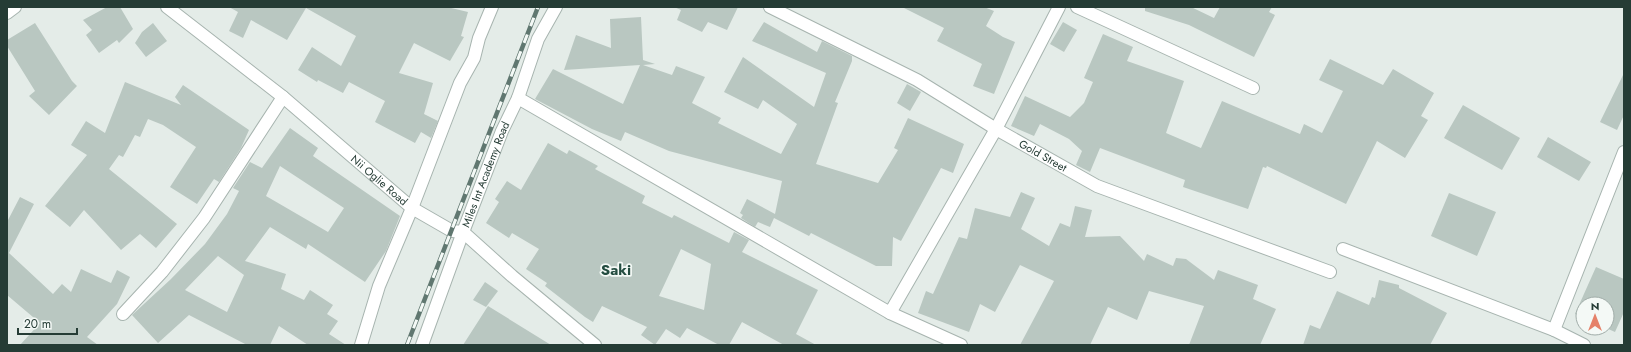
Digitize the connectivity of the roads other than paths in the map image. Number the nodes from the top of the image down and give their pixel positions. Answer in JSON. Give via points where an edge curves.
{"nodes":[{"id":1,"x":15,"y":7,"type":"edge"},
{"id":2,"x":167,"y":7,"type":"edge"},
{"id":3,"x":492,"y":7,"type":"edge"},
{"id":4,"x":556,"y":7,"type":"edge"},
{"id":5,"x":770,"y":7,"type":"edge"},
{"id":6,"x":1059,"y":7,"type":"edge"},
{"id":7,"x":1077,"y":7,"type":"edge"},
{"id":8,"x":7,"y":13,"type":"edge"},
{"id":9,"x":1253,"y":88,"type":"dead end"},
{"id":10,"x":283,"y":97,"type":"junction"},
{"id":11,"x":518,"y":98,"type":"junction"},
{"id":12,"x":996,"y":129,"type":"junction"},
{"id":13,"x":1624,"y":152,"type":"edge"},
{"id":14,"x":412,"y":208,"type":"junction"},
{"id":15,"x":462,"y":232,"type":"junction"},
{"id":16,"x":1343,"y":249,"type":"dead end"},
{"id":17,"x":1330,"y":272,"type":"dead end"},
{"id":18,"x":890,"y":313,"type":"junction"},
{"id":19,"x":123,"y":314,"type":"dead end"},
{"id":20,"x":1554,"y":330,"type":"junction"},
{"id":21,"x":361,"y":345,"type":"edge"},
{"id":22,"x":422,"y":345,"type":"edge"},
{"id":23,"x":595,"y":345,"type":"edge"},
{"id":24,"x":961,"y":345,"type":"edge"},
{"id":25,"x":1584,"y":345,"type":"edge"}],
"edges":[{"from":1,"to":8,"type":"street"},
{"from":2,"to":10,"type":"street","name":"Nii Oglie Road"},
{"from":3,"to":14,"type":"street","via":[[474,58],[460,83]]},
{"from":4,"to":11,"type":"street","name":"Miles Int Academy Road","via":[[538,39]]},
{"from":5,"to":12,"type":"street","name":"Gold Street","via":[[917,80]]},
{"from":6,"to":12,"type":"street"},
{"from":7,"to":9,"type":"street"},
{"from":10,"to":14,"type":"street","name":"Nii Oglie Road"},
{"from":10,"to":19,"type":"street","via":[[204,218],[162,272]]},
{"from":11,"to":15,"type":"street","name":"Miles Int Academy Road","via":[[502,131]]},
{"from":11,"to":18,"type":"street"},
{"from":12,"to":17,"type":"street","name":"Gold Street","via":[[1096,186]]},
{"from":12,"to":18,"type":"street"},
{"from":13,"to":20,"type":"street"},
{"from":14,"to":15,"type":"street","name":"Nii Oglie Road","via":[[452,231]]},
{"from":14,"to":21,"type":"street","via":[[379,286]]},
{"from":15,"to":22,"type":"street","name":"Miles Int Academy Road"},
{"from":15,"to":23,"type":"street","name":"Nii Oglie Road"},
{"from":16,"to":20,"type":"street"},
{"from":18,"to":24,"type":"street"},
{"from":20,"to":25,"type":"street"}]}
